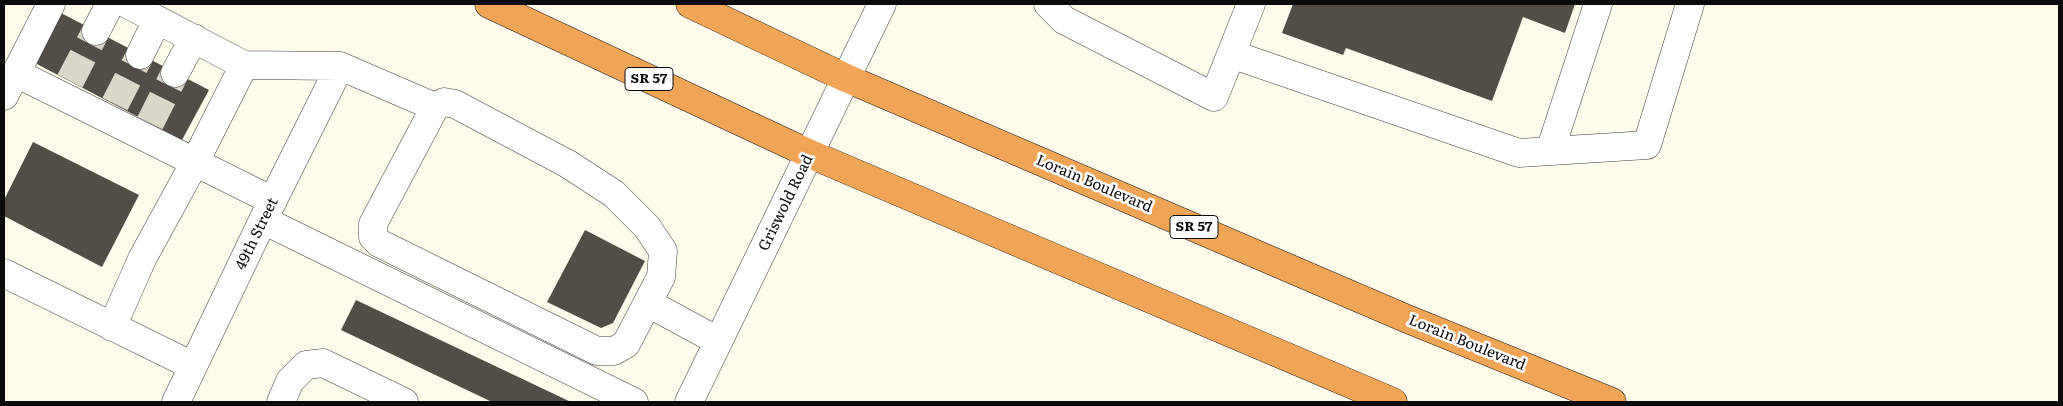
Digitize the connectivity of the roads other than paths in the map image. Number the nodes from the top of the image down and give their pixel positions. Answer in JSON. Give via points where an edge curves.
{"nodes":[{"id":1,"x":51,"y":4,"type":"edge"},
{"id":2,"x":110,"y":4,"type":"edge"},
{"id":3,"x":127,"y":4,"type":"edge"},
{"id":4,"x":489,"y":4,"type":"edge"},
{"id":5,"x":690,"y":4,"type":"edge"},
{"id":6,"x":882,"y":4,"type":"edge"},
{"id":7,"x":1048,"y":4,"type":"edge"},
{"id":8,"x":1251,"y":4,"type":"edge"},
{"id":9,"x":1598,"y":4,"type":"edge"},
{"id":10,"x":1690,"y":4,"type":"edge"},
{"id":11,"x":157,"y":20,"type":"junction"},
{"id":12,"x":96,"y":31,"type":"tunnel mouth"},
{"id":13,"x":194,"y":38,"type":"junction"},
{"id":14,"x":1231,"y":54,"type":"junction"},
{"id":15,"x":140,"y":55,"type":"tunnel mouth"},
{"id":16,"x":244,"y":65,"type":"junction"},
{"id":17,"x":340,"y":66,"type":"junction"},
{"id":18,"x":176,"y":73,"type":"tunnel mouth"},
{"id":19,"x":846,"y":78,"type":"junction"},
{"id":20,"x":10,"y":85,"type":"edge"},
{"id":21,"x":435,"y":107,"type":"junction"},
{"id":22,"x":1550,"y":151,"type":"junction"},
{"id":23,"x":810,"y":154,"type":"junction"},
{"id":24,"x":195,"y":162,"type":"junction"},
{"id":25,"x":268,"y":211,"type":"junction"},
{"id":26,"x":4,"y":273,"type":"edge"},
{"id":27,"x":648,"y":303,"type":"junction"},
{"id":28,"x":112,"y":327,"type":"junction"},
{"id":29,"x":718,"y":341,"type":"junction"},
{"id":30,"x":193,"y":366,"type":"junction"},
{"id":31,"x":176,"y":402,"type":"edge"},
{"id":32,"x":281,"y":402,"type":"edge"},
{"id":33,"x":404,"y":402,"type":"edge"},
{"id":34,"x":634,"y":402,"type":"edge"},
{"id":35,"x":689,"y":402,"type":"edge"},
{"id":36,"x":1393,"y":402,"type":"edge"},
{"id":37,"x":1612,"y":402,"type":"edge"}],
"edges":[{"from":1,"to":20,"type":"street"},
{"from":2,"to":12,"type":"street"},
{"from":3,"to":11,"type":"street"},
{"from":4,"to":23,"type":"highway","number":"SR 57"},
{"from":5,"to":19,"type":"highway","name":"Lorain Boulevard","number":"SR 57"},
{"from":6,"to":19,"type":"street","name":"Griswold Road"},
{"from":7,"to":14,"type":"street","via":[[1064,20],[1214,97]]},
{"from":8,"to":14,"type":"street"},
{"from":9,"to":22,"type":"street"},
{"from":10,"to":22,"type":"street","via":[[1647,144]]},
{"from":11,"to":13,"type":"street"},
{"from":11,"to":15,"type":"street"},
{"from":13,"to":16,"type":"street"},
{"from":13,"to":18,"type":"street"},
{"from":14,"to":22,"type":"street","via":[[1519,153]]},
{"from":16,"to":17,"type":"street"},
{"from":16,"to":24,"type":"street"},
{"from":17,"to":21,"type":"street"},
{"from":17,"to":25,"type":"street","name":"49th Street"},
{"from":19,"to":23,"type":"street","name":"Griswold Road"},
{"from":19,"to":37,"type":"highway","name":"Lorain Boulevard","number":"SR 57","via":[[1405,318]]},
{"from":20,"to":24,"type":"street","via":[[66,89],[147,130]]},
{"from":21,"to":27,"type":"street","via":[[444,102],[455,104],[568,164],[614,194],[647,227],[663,250],[661,277]]},
{"from":21,"to":27,"type":"street","via":[[373,224],[373,237],[378,244],[597,351],[614,351],[626,344]]},
{"from":23,"to":29,"type":"street","name":"Griswold Road"},
{"from":23,"to":36,"type":"highway","number":"SR 57"},
{"from":24,"to":25,"type":"street"},
{"from":24,"to":28,"type":"street","via":[[142,259]]},
{"from":25,"to":30,"type":"street","name":"49th Street"},
{"from":25,"to":34,"type":"street"},
{"from":26,"to":28,"type":"street"},
{"from":27,"to":29,"type":"street"},
{"from":28,"to":30,"type":"street"},
{"from":29,"to":35,"type":"street","name":"Griswold Road"},
{"from":30,"to":31,"type":"street","name":"49th Street"},
{"from":32,"to":33,"type":"street","via":[[290,381],[306,364],[323,363]]}]}
